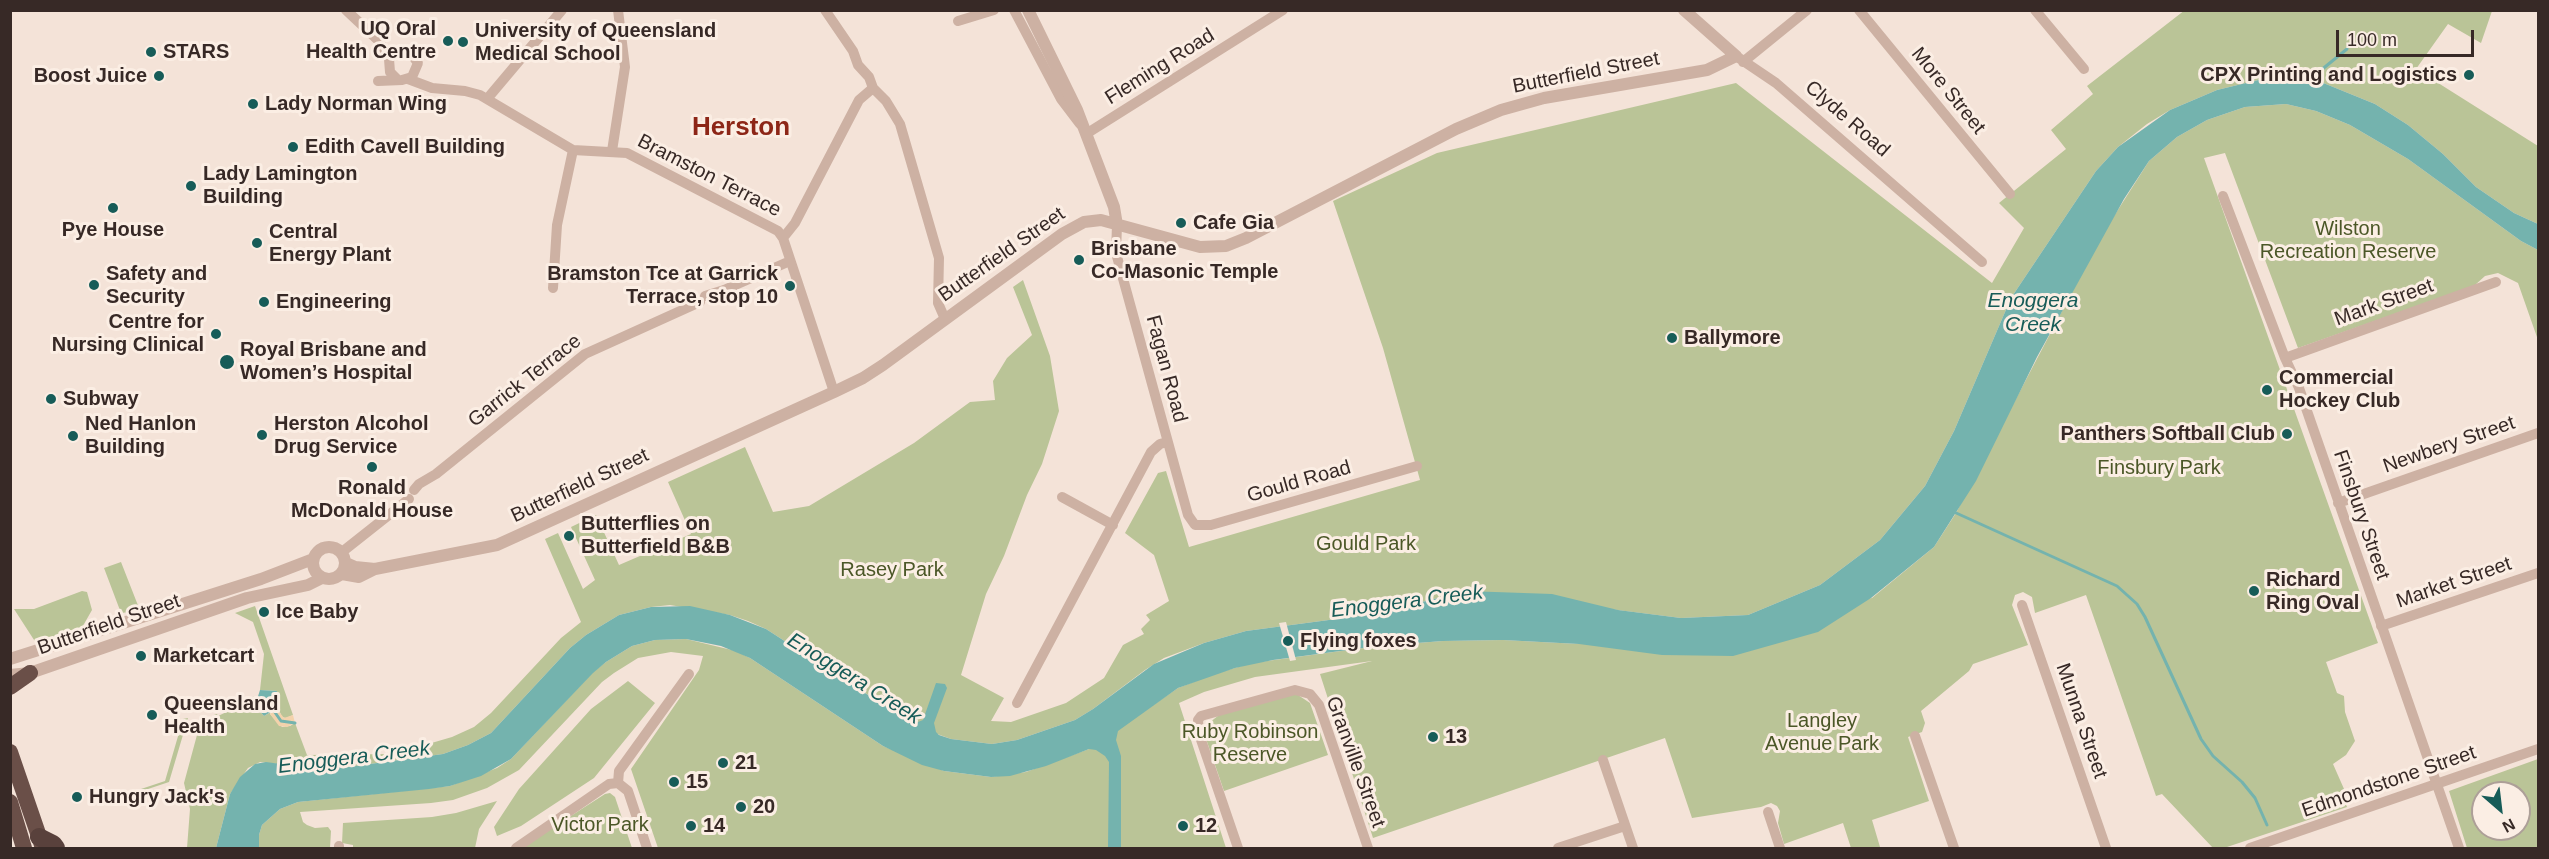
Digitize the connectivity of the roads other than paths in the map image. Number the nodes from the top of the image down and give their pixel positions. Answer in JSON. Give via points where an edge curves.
{"nodes":[{"id":1,"x":346,"y":10,"type":"edge"},
{"id":2,"x":562,"y":10,"type":"edge"},
{"id":3,"x":618,"y":10,"type":"edge"},
{"id":4,"x":825,"y":10,"type":"edge"},
{"id":5,"x":994,"y":10,"type":"edge"},
{"id":6,"x":1014,"y":10,"type":"edge"},
{"id":7,"x":1028,"y":10,"type":"edge"},
{"id":8,"x":1283,"y":10,"type":"edge"},
{"id":9,"x":1684,"y":10,"type":"edge"},
{"id":10,"x":1807,"y":10,"type":"edge"},
{"id":11,"x":1859,"y":10,"type":"edge"},
{"id":12,"x":2035,"y":10,"type":"edge"},
{"id":13,"x":958,"y":21,"type":"dead end"},
{"id":14,"x":1774,"y":37,"type":"junction"},
{"id":15,"x":380,"y":42,"type":"junction"},
{"id":16,"x":400,"y":50,"type":"junction"},
{"id":17,"x":1740,"y":59,"type":"junction"},
{"id":18,"x":389,"y":61,"type":"junction"},
{"id":19,"x":417,"y":68,"type":"junction"},
{"id":20,"x":1755,"y":69,"type":"junction"},
{"id":21,"x":2084,"y":69,"type":"dead end"},
{"id":22,"x":403,"y":79,"type":"junction"},
{"id":23,"x":432,"y":88,"type":"junction"},
{"id":24,"x":873,"y":88,"type":"junction"},
{"id":25,"x":487,"y":99,"type":"junction"},
{"id":26,"x":1085,"y":131,"type":"junction"},
{"id":27,"x":573,"y":150,"type":"junction"},
{"id":28,"x":612,"y":151,"type":"junction"},
{"id":29,"x":2010,"y":195,"type":"dead end"},
{"id":30,"x":2223,"y":196,"type":"dead end"},
{"id":31,"x":1117,"y":225,"type":"junction"},
{"id":32,"x":783,"y":238,"type":"junction"},
{"id":33,"x":790,"y":261,"type":"junction"},
{"id":34,"x":1982,"y":262,"type":"dead end"},
{"id":35,"x":2496,"y":282,"type":"dead end"},
{"id":36,"x":553,"y":288,"type":"dead end"},
{"id":37,"x":945,"y":319,"type":"junction"},
{"id":38,"x":2285,"y":358,"type":"junction"},
{"id":39,"x":834,"y":392,"type":"junction"},
{"id":40,"x":2538,"y":432,"type":"edge"},
{"id":41,"x":1167,"y":442,"type":"junction"},
{"id":42,"x":1417,"y":466,"type":"dead end"},
{"id":43,"x":1062,"y":497,"type":"dead end"},
{"id":44,"x":2338,"y":503,"type":"junction"},
{"id":45,"x":1191,"y":521,"type":"joint"},
{"id":46,"x":1113,"y":525,"type":"junction"},
{"id":47,"x":313,"y":559,"type":"junction"},
{"id":48,"x":343,"y":563,"type":"junction"},
{"id":49,"x":2538,"y":573,"type":"edge"},
{"id":50,"x":322,"y":578,"type":"junction"},
{"id":51,"x":2022,"y":605,"type":"dead end"},
{"id":52,"x":2381,"y":626,"type":"junction"},
{"id":53,"x":10,"y":660,"type":"edge"},
{"id":54,"x":30,"y":673,"type":"junction"},
{"id":55,"x":689,"y":674,"type":"dead end"},
{"id":56,"x":10,"y":675,"type":"edge"},
{"id":57,"x":10,"y":687,"type":"edge"},
{"id":58,"x":1017,"y":704,"type":"dead end"},
{"id":59,"x":1915,"y":736,"type":"dead end"},
{"id":60,"x":2538,"y":749,"type":"edge"},
{"id":61,"x":10,"y":752,"type":"edge"},
{"id":62,"x":1603,"y":760,"type":"dead end"},
{"id":63,"x":618,"y":783,"type":"junction"},
{"id":64,"x":2437,"y":785,"type":"junction"},
{"id":65,"x":10,"y":802,"type":"edge"},
{"id":66,"x":1768,"y":812,"type":"dead end"},
{"id":67,"x":1625,"y":826,"type":"junction"},
{"id":68,"x":41,"y":843,"type":"edge"},
{"id":69,"x":24,"y":849,"type":"edge"},
{"id":70,"x":56,"y":849,"type":"edge"},
{"id":71,"x":516,"y":849,"type":"edge"},
{"id":72,"x":647,"y":849,"type":"edge"},
{"id":73,"x":1238,"y":849,"type":"edge"},
{"id":74,"x":1368,"y":849,"type":"edge"},
{"id":75,"x":1558,"y":849,"type":"edge"},
{"id":76,"x":1633,"y":849,"type":"edge"},
{"id":77,"x":1780,"y":849,"type":"edge"},
{"id":78,"x":1954,"y":849,"type":"edge"},
{"id":79,"x":2106,"y":849,"type":"edge"},
{"id":80,"x":2250,"y":849,"type":"edge"},
{"id":81,"x":2459,"y":849,"type":"edge"}],
"edges":[{"from":1,"to":15,"type":"street"},
{"from":2,"to":25,"type":"street"},
{"from":3,"to":28,"type":"street","via":[[625,67]]},
{"from":4,"to":24,"type":"street"},
{"from":5,"to":13,"type":"street"},
{"from":6,"to":26,"type":"street","via":[[1062,102]]},
{"from":7,"to":26,"type":"street"},
{"from":8,"to":26,"type":"street","name":"Fleming Road"},
{"from":9,"to":17,"type":"street","name":"Clyde Road"},
{"from":10,"to":14,"type":"street"},
{"from":11,"to":29,"type":"street","name":"More Street"},
{"from":12,"to":21,"type":"street"},
{"from":14,"to":17,"type":"street"},
{"from":14,"to":20,"type":"street","via":[[1761,53]]},
{"from":15,"to":16,"type":"street"},
{"from":15,"to":18,"type":"street"},
{"from":16,"to":18,"type":"street"},
{"from":16,"to":19,"type":"street","via":[[413,54]]},
{"from":17,"to":20,"type":"street","name":"Clyde Road"},
{"from":17,"to":31,"type":"street","name":"Butterfield Street","via":[[1707,70],[1544,98],[1501,110],[1226,246],[1200,247]]},
{"from":18,"to":22,"type":"street","via":[[390,72]]},
{"from":19,"to":22,"type":"street"},
{"from":19,"to":23,"type":"street"},
{"from":20,"to":34,"type":"street","name":"Clyde Road","via":[[1782,88]]},
{"from":22,"to":23,"type":"street","name":"Bramston Terrace"},
{"from":23,"to":25,"type":"street","name":"Bramston Terrace","via":[[465,90]]},
{"from":24,"to":32,"type":"street","via":[[859,100],[795,223]]},
{"from":24,"to":37,"type":"street","via":[[900,124],[912,160],[939,258],[938,303]]},
{"from":25,"to":27,"type":"street","name":"Bramston Terrace"},
{"from":26,"to":31,"type":"street"},
{"from":27,"to":28,"type":"street","name":"Bramston Terrace"},
{"from":27,"to":36,"type":"street","via":[[557,225]]},
{"from":28,"to":32,"type":"street","name":"Bramston Terrace","via":[[633,156],[774,228]]},
{"from":30,"to":38,"type":"street","name":"Finsbury Street"},
{"from":31,"to":37,"type":"street","name":"Butterfield Street","via":[[1101,220],[1079,224]]},
{"from":31,"to":41,"type":"street","name":"Fagan Road","via":[[1116,253]]},
{"from":32,"to":33,"type":"street","name":"Bramston Terrace"},
{"from":33,"to":39,"type":"street","name":"Bramston Terrace"},
{"from":33,"to":48,"type":"street","name":"Garrick Terrace","via":[[585,354],[419,484]]},
{"from":35,"to":38,"type":"street","name":"Mark Street"},
{"from":37,"to":39,"type":"street","name":"Butterfield Street","via":[[877,369]]},
{"from":38,"to":44,"type":"street","name":"Finsbury Street"},
{"from":39,"to":48,"type":"street","name":"Butterfield Street","via":[[503,542],[375,569],[359,577]]},
{"from":40,"to":44,"type":"street","name":"Newbery Street"},
{"from":41,"to":45,"type":"street","name":"Fagan Road"},
{"from":41,"to":46,"type":"street","via":[[1151,452]]},
{"from":42,"to":45,"type":"street","name":"Gould Road","via":[[1211,525],[1200,526]]},
{"from":43,"to":46,"type":"street"},
{"from":44,"to":52,"type":"street","name":"Finsbury Street"},
{"from":46,"to":58,"type":"street"},
{"from":47,"to":48,"type":"street","via":[[318,550],[334,547]]},
{"from":47,"to":50,"type":"street","via":[[314,570]]},
{"from":47,"to":53,"type":"street","name":"Butterfield Street"},
{"from":48,"to":50,"type":"street","via":[[333,579]]},
{"from":49,"to":52,"type":"street","name":"Market Street"},
{"from":50,"to":54,"type":"street","name":"Butterfield Street","via":[[308,585],[247,598]]},
{"from":51,"to":79,"type":"street","name":"Munna Street"},
{"from":52,"to":64,"type":"street","name":"Finsbury Street"},
{"from":54,"to":56,"type":"street","name":"Butterfield Street"},
{"from":54,"to":57,"type":"highway"},
{"from":55,"to":63,"type":"street","via":[[619,771]]},
{"from":59,"to":78,"type":"street"},
{"from":60,"to":64,"type":"street","name":"Edmondstone Street"},
{"from":61,"to":68,"type":"highway"},
{"from":62,"to":67,"type":"street"},
{"from":63,"to":71,"type":"street","via":[[609,784]]},
{"from":63,"to":72,"type":"street","via":[[628,791]]},
{"from":64,"to":80,"type":"street","name":"Edmondstone Street"},
{"from":64,"to":81,"type":"street","name":"Finsbury Street"},
{"from":65,"to":69,"type":"highway"},
{"from":66,"to":77,"type":"street"},
{"from":67,"to":75,"type":"street"},
{"from":67,"to":76,"type":"street"},
{"from":68,"to":70,"type":"highway","via":[[53,844]]},
{"from":73,"to":74,"type":"street","name":"Granville Street","via":[[1196,726],[1201,716],[1301,690],[1319,705]]}]}
